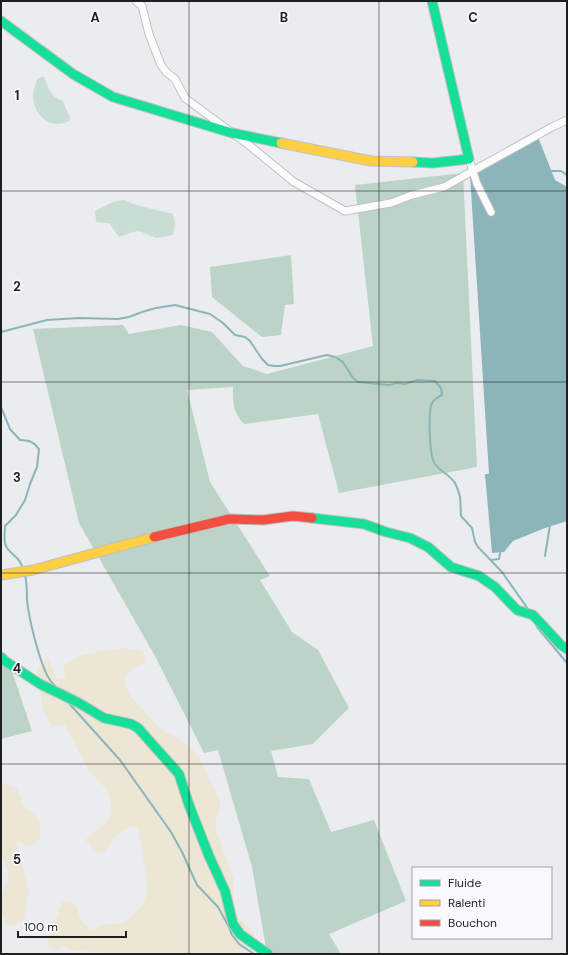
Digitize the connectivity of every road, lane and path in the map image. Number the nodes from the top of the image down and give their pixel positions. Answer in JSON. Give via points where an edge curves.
{"nodes":[{"id":1,"x":136,"y":1,"type":"edge"},
{"id":2,"x":432,"y":1,"type":"edge"},
{"id":3,"x":1,"y":21,"type":"edge"},
{"id":4,"x":567,"y":120,"type":"edge"},
{"id":5,"x":232,"y":133,"type":"junction"},
{"id":6,"x":470,"y":159,"type":"junction"},
{"id":7,"x":473,"y":171,"type":"junction"},
{"id":8,"x":491,"y":212,"type":"dead end"},
{"id":9,"x":1,"y":576,"type":"edge"},
{"id":10,"x":567,"y":649,"type":"edge"},
{"id":11,"x":1,"y":656,"type":"edge"},
{"id":12,"x":268,"y":954,"type":"edge"}],
"edges":[{"from":1,"to":5,"type":"street","via":[[142,6],[149,34],[166,72],[175,79],[185,98]]},
{"from":2,"to":6,"type":"street"},
{"from":3,"to":5,"type":"street","via":[[73,74],[114,97]]},
{"from":4,"to":7,"type":"street"},
{"from":5,"to":6,"type":"street","via":[[371,161],[433,163]]},
{"from":5,"to":7,"type":"street","via":[[294,182],[346,211],[444,187]]},
{"from":6,"to":7,"type":"street"},
{"from":7,"to":8,"type":"street"},
{"from":9,"to":10,"type":"street","via":[[229,519],[263,520],[293,516],[364,524],[410,538],[428,547],[451,567],[479,576],[495,587],[517,610],[532,615]]},
{"from":11,"to":12,"type":"street","via":[[5,662],[60,695],[104,718],[138,728],[179,774],[209,856],[225,890],[233,924],[240,934]]}]}
